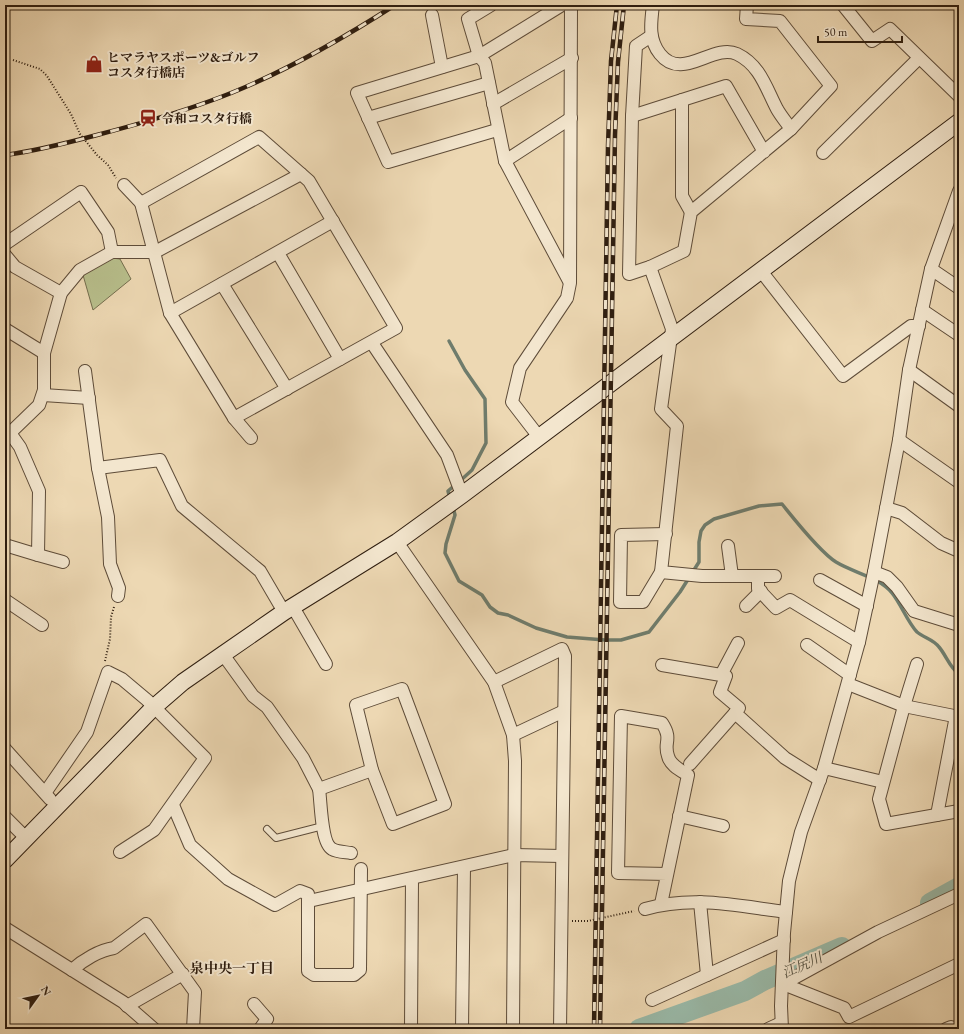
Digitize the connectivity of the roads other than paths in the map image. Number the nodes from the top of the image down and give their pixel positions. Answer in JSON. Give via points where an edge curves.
{"nodes":[{"id":1,"x":491,"y":5,"type":"edge"},
{"id":2,"x":562,"y":5,"type":"edge"},
{"id":3,"x":571,"y":5,"type":"edge"},
{"id":4,"x":654,"y":5,"type":"edge"},
{"id":5,"x":747,"y":5,"type":"edge"},
{"id":6,"x":843,"y":5,"type":"edge"},
{"id":7,"x":432,"y":15,"type":"dead end"},
{"id":8,"x":651,"y":36,"type":"junction"},
{"id":9,"x":479,"y":56,"type":"junction"},
{"id":10,"x":572,"y":58,"type":"junction"},
{"id":11,"x":918,"y":58,"type":"junction"},
{"id":12,"x":442,"y":67,"type":"junction"},
{"id":13,"x":489,"y":83,"type":"junction"},
{"id":14,"x":959,"y":96,"type":"edge"},
{"id":15,"x":682,"y":100,"type":"junction"},
{"id":16,"x":493,"y":104,"type":"junction"},
{"id":17,"x":632,"y":116,"type":"junction"},
{"id":18,"x":368,"y":118,"type":"junction"},
{"id":19,"x":571,"y":118,"type":"junction"},
{"id":20,"x":959,"y":122,"type":"edge"},
{"id":21,"x":791,"y":129,"type":"junction"},
{"id":22,"x":498,"y":130,"type":"junction"},
{"id":23,"x":764,"y":152,"type":"junction"},
{"id":24,"x":823,"y":154,"type":"dead end"},
{"id":25,"x":505,"y":161,"type":"junction"},
{"id":26,"x":301,"y":174,"type":"junction"},
{"id":27,"x":124,"y":185,"type":"road end"},
{"id":28,"x":959,"y":191,"type":"edge"},
{"id":29,"x":141,"y":203,"type":"junction"},
{"id":30,"x":691,"y":212,"type":"junction"},
{"id":31,"x":333,"y":221,"type":"junction"},
{"id":32,"x":5,"y":244,"type":"edge"},
{"id":33,"x":112,"y":252,"type":"junction"},
{"id":34,"x":155,"y":252,"type":"junction"},
{"id":35,"x":278,"y":253,"type":"junction"},
{"id":36,"x":5,"y":255,"type":"edge"},
{"id":37,"x":650,"y":267,"type":"junction"},
{"id":38,"x":931,"y":269,"type":"junction"},
{"id":39,"x":761,"y":271,"type":"junction"},
{"id":40,"x":570,"y":283,"type":"junction"},
{"id":41,"x":222,"y":284,"type":"junction"},
{"id":42,"x":959,"y":288,"type":"edge"},
{"id":43,"x":60,"y":293,"type":"junction"},
{"id":44,"x":922,"y":310,"type":"junction"},
{"id":45,"x":170,"y":313,"type":"junction"},
{"id":46,"x":919,"y":326,"type":"junction"},
{"id":47,"x":5,"y":329,"type":"edge"},
{"id":48,"x":959,"y":335,"type":"edge"},
{"id":49,"x":672,"y":339,"type":"junction"},
{"id":50,"x":372,"y":343,"type":"junction"},
{"id":51,"x":44,"y":353,"type":"junction"},
{"id":52,"x":340,"y":359,"type":"junction"},
{"id":53,"x":909,"y":370,"type":"junction"},
{"id":54,"x":85,"y":371,"type":"dead end"},
{"id":55,"x":287,"y":389,"type":"junction"},
{"id":56,"x":42,"y":395,"type":"junction"},
{"id":57,"x":89,"y":398,"type":"junction"},
{"id":58,"x":959,"y":406,"type":"edge"},
{"id":59,"x":234,"y":418,"type":"junction"},
{"id":60,"x":7,"y":431,"type":"edge"},
{"id":61,"x":539,"y":437,"type":"junction"},
{"id":62,"x":251,"y":438,"type":"dead end"},
{"id":63,"x":899,"y":440,"type":"junction"},
{"id":64,"x":98,"y":468,"type":"junction"},
{"id":65,"x":959,"y":482,"type":"edge"},
{"id":66,"x":462,"y":495,"type":"junction"},
{"id":67,"x":886,"y":508,"type":"junction"},
{"id":68,"x":666,"y":534,"type":"junction"},
{"id":69,"x":396,"y":542,"type":"junction"},
{"id":70,"x":5,"y":545,"type":"edge"},
{"id":71,"x":728,"y":546,"type":"dead end"},
{"id":72,"x":959,"y":552,"type":"edge"},
{"id":73,"x":38,"y":555,"type":"junction"},
{"id":74,"x":63,"y":562,"type":"dead end"},
{"id":75,"x":661,"y":572,"type":"junction"},
{"id":76,"x":874,"y":572,"type":"junction"},
{"id":77,"x":732,"y":576,"type":"junction"},
{"id":78,"x":758,"y":576,"type":"junction"},
{"id":79,"x":775,"y":576,"type":"dead end"},
{"id":80,"x":820,"y":580,"type":"dead end"},
{"id":81,"x":761,"y":591,"type":"junction"},
{"id":82,"x":118,"y":596,"type":"road end"},
{"id":83,"x":7,"y":597,"type":"edge"},
{"id":84,"x":746,"y":606,"type":"dead end"},
{"id":85,"x":867,"y":606,"type":"junction"},
{"id":86,"x":288,"y":610,"type":"junction"},
{"id":87,"x":42,"y":625,"type":"dead end"},
{"id":88,"x":959,"y":625,"type":"edge"},
{"id":89,"x":859,"y":642,"type":"junction"},
{"id":90,"x":738,"y":643,"type":"dead end"},
{"id":91,"x":807,"y":645,"type":"dead end"},
{"id":92,"x":222,"y":653,"type":"junction"},
{"id":93,"x":326,"y":664,"type":"dead end"},
{"id":94,"x":917,"y":664,"type":"dead end"},
{"id":95,"x":662,"y":666,"type":"dead end"},
{"id":96,"x":721,"y":675,"type":"junction"},
{"id":97,"x":849,"y":680,"type":"junction"},
{"id":98,"x":494,"y":682,"type":"junction"},
{"id":99,"x":904,"y":706,"type":"junction"},
{"id":100,"x":153,"y":708,"type":"junction"},
{"id":101,"x":564,"y":711,"type":"junction"},
{"id":102,"x":735,"y":714,"type":"junction"},
{"id":103,"x":957,"y":716,"type":"edge"},
{"id":104,"x":513,"y":735,"type":"junction"},
{"id":105,"x":5,"y":749,"type":"edge"},
{"id":106,"x":690,"y":764,"type":"dead end"},
{"id":107,"x":824,"y":768,"type":"junction"},
{"id":108,"x":372,"y":770,"type":"junction"},
{"id":109,"x":820,"y":780,"type":"junction"},
{"id":110,"x":883,"y":782,"type":"junction"},
{"id":111,"x":319,"y":789,"type":"junction"},
{"id":112,"x":45,"y":793,"type":"junction"},
{"id":113,"x":173,"y":805,"type":"junction"},
{"id":114,"x":57,"y":807,"type":"junction"},
{"id":115,"x":959,"y":811,"type":"edge"},
{"id":116,"x":937,"y":815,"type":"junction"},
{"id":117,"x":679,"y":816,"type":"junction"},
{"id":118,"x":5,"y":817,"type":"edge"},
{"id":119,"x":323,"y":826,"type":"junction"},
{"id":120,"x":723,"y":826,"type":"dead end"},
{"id":121,"x":268,"y":829,"type":"dead end"},
{"id":122,"x":26,"y":838,"type":"junction"},
{"id":123,"x":120,"y":852,"type":"dead end"},
{"id":124,"x":351,"y":853,"type":"dead end"},
{"id":125,"x":514,"y":855,"type":"junction"},
{"id":126,"x":561,"y":856,"type":"junction"},
{"id":127,"x":5,"y":860,"type":"edge"},
{"id":128,"x":464,"y":867,"type":"junction"},
{"id":129,"x":361,"y":869,"type":"dead end"},
{"id":130,"x":667,"y":874,"type":"junction"},
{"id":131,"x":412,"y":879,"type":"junction"},
{"id":132,"x":362,"y":889,"type":"junction"},
{"id":133,"x":959,"y":894,"type":"edge"},
{"id":134,"x":309,"y":901,"type":"junction"},
{"id":135,"x":700,"y":902,"type":"junction"},
{"id":136,"x":661,"y":904,"type":"junction"},
{"id":137,"x":645,"y":909,"type":"road end"},
{"id":138,"x":786,"y":912,"type":"junction"},
{"id":139,"x":5,"y":928,"type":"edge"},
{"id":140,"x":784,"y":940,"type":"junction"},
{"id":141,"x":959,"y":964,"type":"edge"},
{"id":142,"x":72,"y":970,"type":"junction"},
{"id":143,"x":183,"y":974,"type":"junction"},
{"id":144,"x":707,"y":975,"type":"junction"},
{"id":145,"x":782,"y":984,"type":"junction"},
{"id":146,"x":652,"y":1000,"type":"dead end"},
{"id":147,"x":254,"y":1004,"type":"dead end"},
{"id":148,"x":127,"y":1006,"type":"junction"},
{"id":149,"x":782,"y":1026,"type":"edge"},
{"id":150,"x":154,"y":1029,"type":"edge"},
{"id":151,"x":193,"y":1029,"type":"edge"},
{"id":152,"x":260,"y":1029,"type":"edge"},
{"id":153,"x":411,"y":1029,"type":"edge"},
{"id":154,"x":462,"y":1029,"type":"edge"},
{"id":155,"x":512,"y":1029,"type":"edge"},
{"id":156,"x":560,"y":1029,"type":"edge"},
{"id":157,"x":768,"y":1029,"type":"edge"}],
"edges":[{"from":1,"to":9,"type":"street","via":[[468,19]]},
{"from":2,"to":9,"type":"street"},
{"from":3,"to":10,"type":"street"},
{"from":4,"to":8,"type":"street"},
{"from":5,"to":21,"type":"street","via":[[746,19],[780,21],[831,86]]},
{"from":6,"to":11,"type":"street","via":[[872,41],[890,29]]},
{"from":7,"to":12,"type":"street"},
{"from":8,"to":17,"type":"street","via":[[636,46]]},
{"from":8,"to":21,"type":"street","via":[[664,60],[672,63],[684,65],[728,52],[745,59],[759,72],[778,110]]},
{"from":9,"to":12,"type":"street"},
{"from":9,"to":13,"type":"street","via":[[485,63]]},
{"from":10,"to":16,"type":"street"},
{"from":10,"to":19,"type":"street"},
{"from":11,"to":14,"type":"street"},
{"from":11,"to":24,"type":"street"},
{"from":12,"to":18,"type":"street","via":[[357,93]]},
{"from":13,"to":16,"type":"street"},
{"from":13,"to":18,"type":"street"},
{"from":15,"to":17,"type":"street"},
{"from":15,"to":23,"type":"street","via":[[726,86]]},
{"from":15,"to":30,"type":"street","via":[[682,196]]},
{"from":16,"to":22,"type":"street"},
{"from":17,"to":37,"type":"street","via":[[629,274]]},
{"from":18,"to":22,"type":"street","via":[[388,162]]},
{"from":19,"to":25,"type":"street"},
{"from":19,"to":40,"type":"street"},
{"from":20,"to":39,"type":"street"},
{"from":21,"to":23,"type":"street"},
{"from":22,"to":25,"type":"street"},
{"from":23,"to":30,"type":"street"},
{"from":25,"to":40,"type":"street"},
{"from":26,"to":29,"type":"street","via":[[259,137]]},
{"from":26,"to":31,"type":"street","via":[[309,181]]},
{"from":26,"to":34,"type":"street"},
{"from":27,"to":29,"type":"street"},
{"from":28,"to":38,"type":"street"},
{"from":29,"to":34,"type":"street"},
{"from":30,"to":37,"type":"street","via":[[684,251]]},
{"from":31,"to":35,"type":"street"},
{"from":31,"to":50,"type":"street","via":[[396,328]]},
{"from":32,"to":33,"type":"street","via":[[81,192],[108,232]]},
{"from":33,"to":34,"type":"street"},
{"from":33,"to":43,"type":"street","via":[[80,270]]},
{"from":34,"to":45,"type":"street"},
{"from":35,"to":41,"type":"street"},
{"from":35,"to":52,"type":"street"},
{"from":36,"to":43,"type":"street","via":[[15,268]]},
{"from":37,"to":49,"type":"street","via":[[672,329]]},
{"from":38,"to":42,"type":"street"},
{"from":38,"to":44,"type":"street"},
{"from":39,"to":46,"type":"street","via":[[843,376],[911,326]]},
{"from":39,"to":49,"type":"street"},
{"from":40,"to":61,"type":"street","via":[[567,298],[520,368],[512,402]]},
{"from":41,"to":45,"type":"street"},
{"from":41,"to":55,"type":"street"},
{"from":43,"to":51,"type":"street"},
{"from":44,"to":46,"type":"street"},
{"from":44,"to":48,"type":"street"},
{"from":45,"to":59,"type":"street"},
{"from":46,"to":53,"type":"street"},
{"from":47,"to":51,"type":"street"},
{"from":49,"to":61,"type":"street"},
{"from":49,"to":68,"type":"street","via":[[661,409],[677,426]]},
{"from":50,"to":52,"type":"street"},
{"from":50,"to":66,"type":"street","via":[[447,455]]},
{"from":51,"to":56,"type":"street"},
{"from":52,"to":55,"type":"street"},
{"from":53,"to":58,"type":"street"},
{"from":53,"to":63,"type":"street"},
{"from":54,"to":57,"type":"street"},
{"from":55,"to":59,"type":"street"},
{"from":56,"to":57,"type":"street"},
{"from":56,"to":60,"type":"street","via":[[39,405]]},
{"from":57,"to":64,"type":"street"},
{"from":59,"to":62,"type":"street"},
{"from":60,"to":73,"type":"street","via":[[20,447],[39,490]]},
{"from":61,"to":66,"type":"street"},
{"from":63,"to":65,"type":"street"},
{"from":63,"to":67,"type":"street"},
{"from":64,"to":82,"type":"street","via":[[108,517],[110,564],[120,588]]},
{"from":64,"to":86,"type":"street","via":[[160,460],[182,506],[260,571]]},
{"from":66,"to":69,"type":"street"},
{"from":67,"to":72,"type":"street","via":[[902,513],[941,543]]},
{"from":67,"to":76,"type":"street"},
{"from":68,"to":75,"type":"street"},
{"from":68,"to":75,"type":"street","via":[[621,535],[620,602],[643,602]]},
{"from":69,"to":86,"type":"street"},
{"from":69,"to":98,"type":"street"},
{"from":70,"to":73,"type":"street"},
{"from":71,"to":77,"type":"street"},
{"from":73,"to":74,"type":"street"},
{"from":75,"to":77,"type":"street"},
{"from":76,"to":85,"type":"street"},
{"from":76,"to":88,"type":"street","via":[[887,577],[914,611]]},
{"from":77,"to":78,"type":"street"},
{"from":78,"to":79,"type":"street"},
{"from":78,"to":81,"type":"street","via":[[758,589]]},
{"from":80,"to":85,"type":"street"},
{"from":81,"to":84,"type":"street"},
{"from":81,"to":89,"type":"street","via":[[776,608],[790,600]]},
{"from":83,"to":87,"type":"street"},
{"from":85,"to":89,"type":"street"},
{"from":86,"to":92,"type":"street"},
{"from":86,"to":93,"type":"street"},
{"from":89,"to":97,"type":"street"},
{"from":90,"to":96,"type":"street"},
{"from":91,"to":97,"type":"street"},
{"from":92,"to":100,"type":"street"},
{"from":92,"to":111,"type":"street","via":[[253,696],[267,707],[304,758]]},
{"from":94,"to":99,"type":"street"},
{"from":95,"to":96,"type":"street"},
{"from":96,"to":102,"type":"street","via":[[726,676],[720,692],[739,708]]},
{"from":97,"to":99,"type":"street"},
{"from":97,"to":107,"type":"street"},
{"from":98,"to":101,"type":"street","via":[[562,649],[565,656]]},
{"from":98,"to":104,"type":"street"},
{"from":99,"to":103,"type":"street"},
{"from":99,"to":110,"type":"street"},
{"from":100,"to":112,"type":"street","via":[[122,679],[108,672],[87,732]]},
{"from":100,"to":113,"type":"street","via":[[205,758]]},
{"from":100,"to":114,"type":"street"},
{"from":101,"to":104,"type":"street"},
{"from":101,"to":126,"type":"street"},
{"from":102,"to":106,"type":"street"},
{"from":102,"to":109,"type":"street","via":[[785,758]]},
{"from":103,"to":116,"type":"street"},
{"from":104,"to":125,"type":"street"},
{"from":105,"to":112,"type":"street"},
{"from":107,"to":109,"type":"street"},
{"from":107,"to":110,"type":"street"},
{"from":108,"to":108,"type":"street","via":[[356,706],[402,689],[445,804],[393,824]]},
{"from":108,"to":111,"type":"street"},
{"from":109,"to":138,"type":"street","via":[[801,832],[789,881]]},
{"from":110,"to":116,"type":"street","via":[[879,798],[886,824]]},
{"from":111,"to":119,"type":"street"},
{"from":112,"to":114,"type":"street"},
{"from":113,"to":123,"type":"street","via":[[154,830]]},
{"from":113,"to":134,"type":"street","via":[[190,845],[228,879],[275,906],[300,891],[308,894]]},
{"from":114,"to":122,"type":"street"},
{"from":115,"to":116,"type":"street"},
{"from":117,"to":120,"type":"street"},
{"from":117,"to":130,"type":"street"},
{"from":117,"to":130,"type":"street","via":[[688,776],[673,765],[667,756],[668,733],[662,723],[621,716],[618,873]]},
{"from":118,"to":122,"type":"street"},
{"from":119,"to":121,"type":"lane","via":[[276,838]]},
{"from":119,"to":124,"type":"street","via":[[326,843],[332,849]]},
{"from":122,"to":127,"type":"street"},
{"from":125,"to":126,"type":"street"},
{"from":125,"to":128,"type":"street"},
{"from":125,"to":155,"type":"street"},
{"from":126,"to":156,"type":"street"},
{"from":128,"to":131,"type":"street"},
{"from":128,"to":154,"type":"street"},
{"from":129,"to":132,"type":"street"},
{"from":130,"to":136,"type":"street"},
{"from":131,"to":132,"type":"street"},
{"from":131,"to":153,"type":"street"},
{"from":132,"to":134,"type":"street"},
{"from":132,"to":134,"type":"street","via":[[360,970],[354,975],[314,975],[308,971]]},
{"from":133,"to":145,"type":"street","via":[[878,932]]},
{"from":135,"to":136,"type":"street"},
{"from":135,"to":138,"type":"street"},
{"from":135,"to":144,"type":"street"},
{"from":136,"to":137,"type":"street"},
{"from":138,"to":140,"type":"street"},
{"from":139,"to":142,"type":"street"},
{"from":140,"to":144,"type":"street"},
{"from":140,"to":145,"type":"street"},
{"from":141,"to":145,"type":"street","via":[[849,1017],[844,1008]]},
{"from":142,"to":143,"type":"street","via":[[96,955],[114,948],[146,924]]},
{"from":142,"to":148,"type":"street"},
{"from":143,"to":148,"type":"street"},
{"from":143,"to":151,"type":"street","via":[[196,992]]},
{"from":144,"to":146,"type":"street"},
{"from":145,"to":149,"type":"street"},
{"from":147,"to":152,"type":"street","via":[[267,1019]]},
{"from":148,"to":150,"type":"street"},
{"from":149,"to":157,"type":"street"}]}
